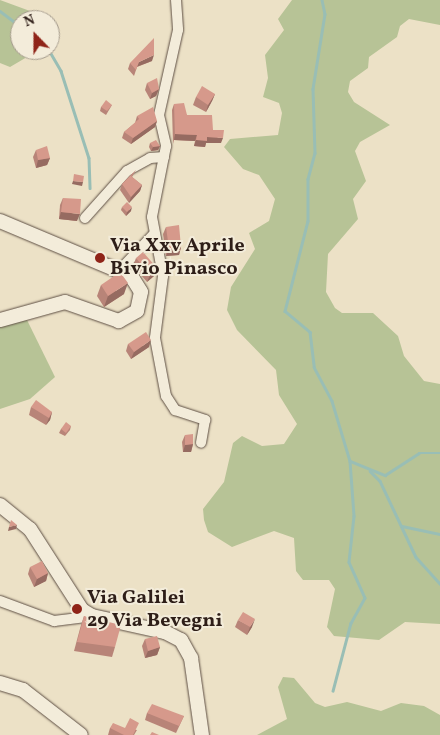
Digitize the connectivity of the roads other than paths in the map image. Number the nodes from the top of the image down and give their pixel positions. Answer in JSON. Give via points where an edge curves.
{"nodes":[{"id":1,"x":176,"y":0,"type":"edge"},
{"id":2,"x":164,"y":157,"type":"junction"},
{"id":3,"x":85,"y":218,"type":"dead end"},
{"id":4,"x":0,"y":220,"type":"edge"},
{"id":5,"x":154,"y":234,"type":"junction"},
{"id":6,"x":119,"y":271,"type":"junction"},
{"id":7,"x":0,"y":320,"type":"edge"},
{"id":8,"x":201,"y":444,"type":"dead end"},
{"id":9,"x":0,"y":505,"type":"edge"},
{"id":10,"x":0,"y":602,"type":"edge"},
{"id":11,"x":92,"y":616,"type":"junction"},
{"id":12,"x":0,"y":683,"type":"edge"},
{"id":13,"x":81,"y":735,"type":"edge"},
{"id":14,"x":202,"y":735,"type":"edge"}],
"edges":[{"from":1,"to":2,"type":"street","via":[[178,30],[158,115],[166,146]]},
{"from":2,"to":3,"type":"street","via":[[150,158],[127,171]]},
{"from":2,"to":5,"type":"street"},
{"from":4,"to":6,"type":"main road"},
{"from":5,"to":6,"type":"street"},
{"from":5,"to":8,"type":"street","via":[[163,276],[157,325],[161,384],[175,410],[205,420]]},
{"from":6,"to":7,"type":"main road","via":[[133,278],[141,292],[137,311],[126,319],[103,318],[65,302]]},
{"from":9,"to":11,"type":"main road","via":[[30,529],[70,598]]},
{"from":10,"to":11,"type":"street","via":[[54,621]]},
{"from":11,"to":14,"type":"main road","via":[[165,632],[180,640],[191,658]]},
{"from":12,"to":13,"type":"main road","via":[[23,690]]}]}
